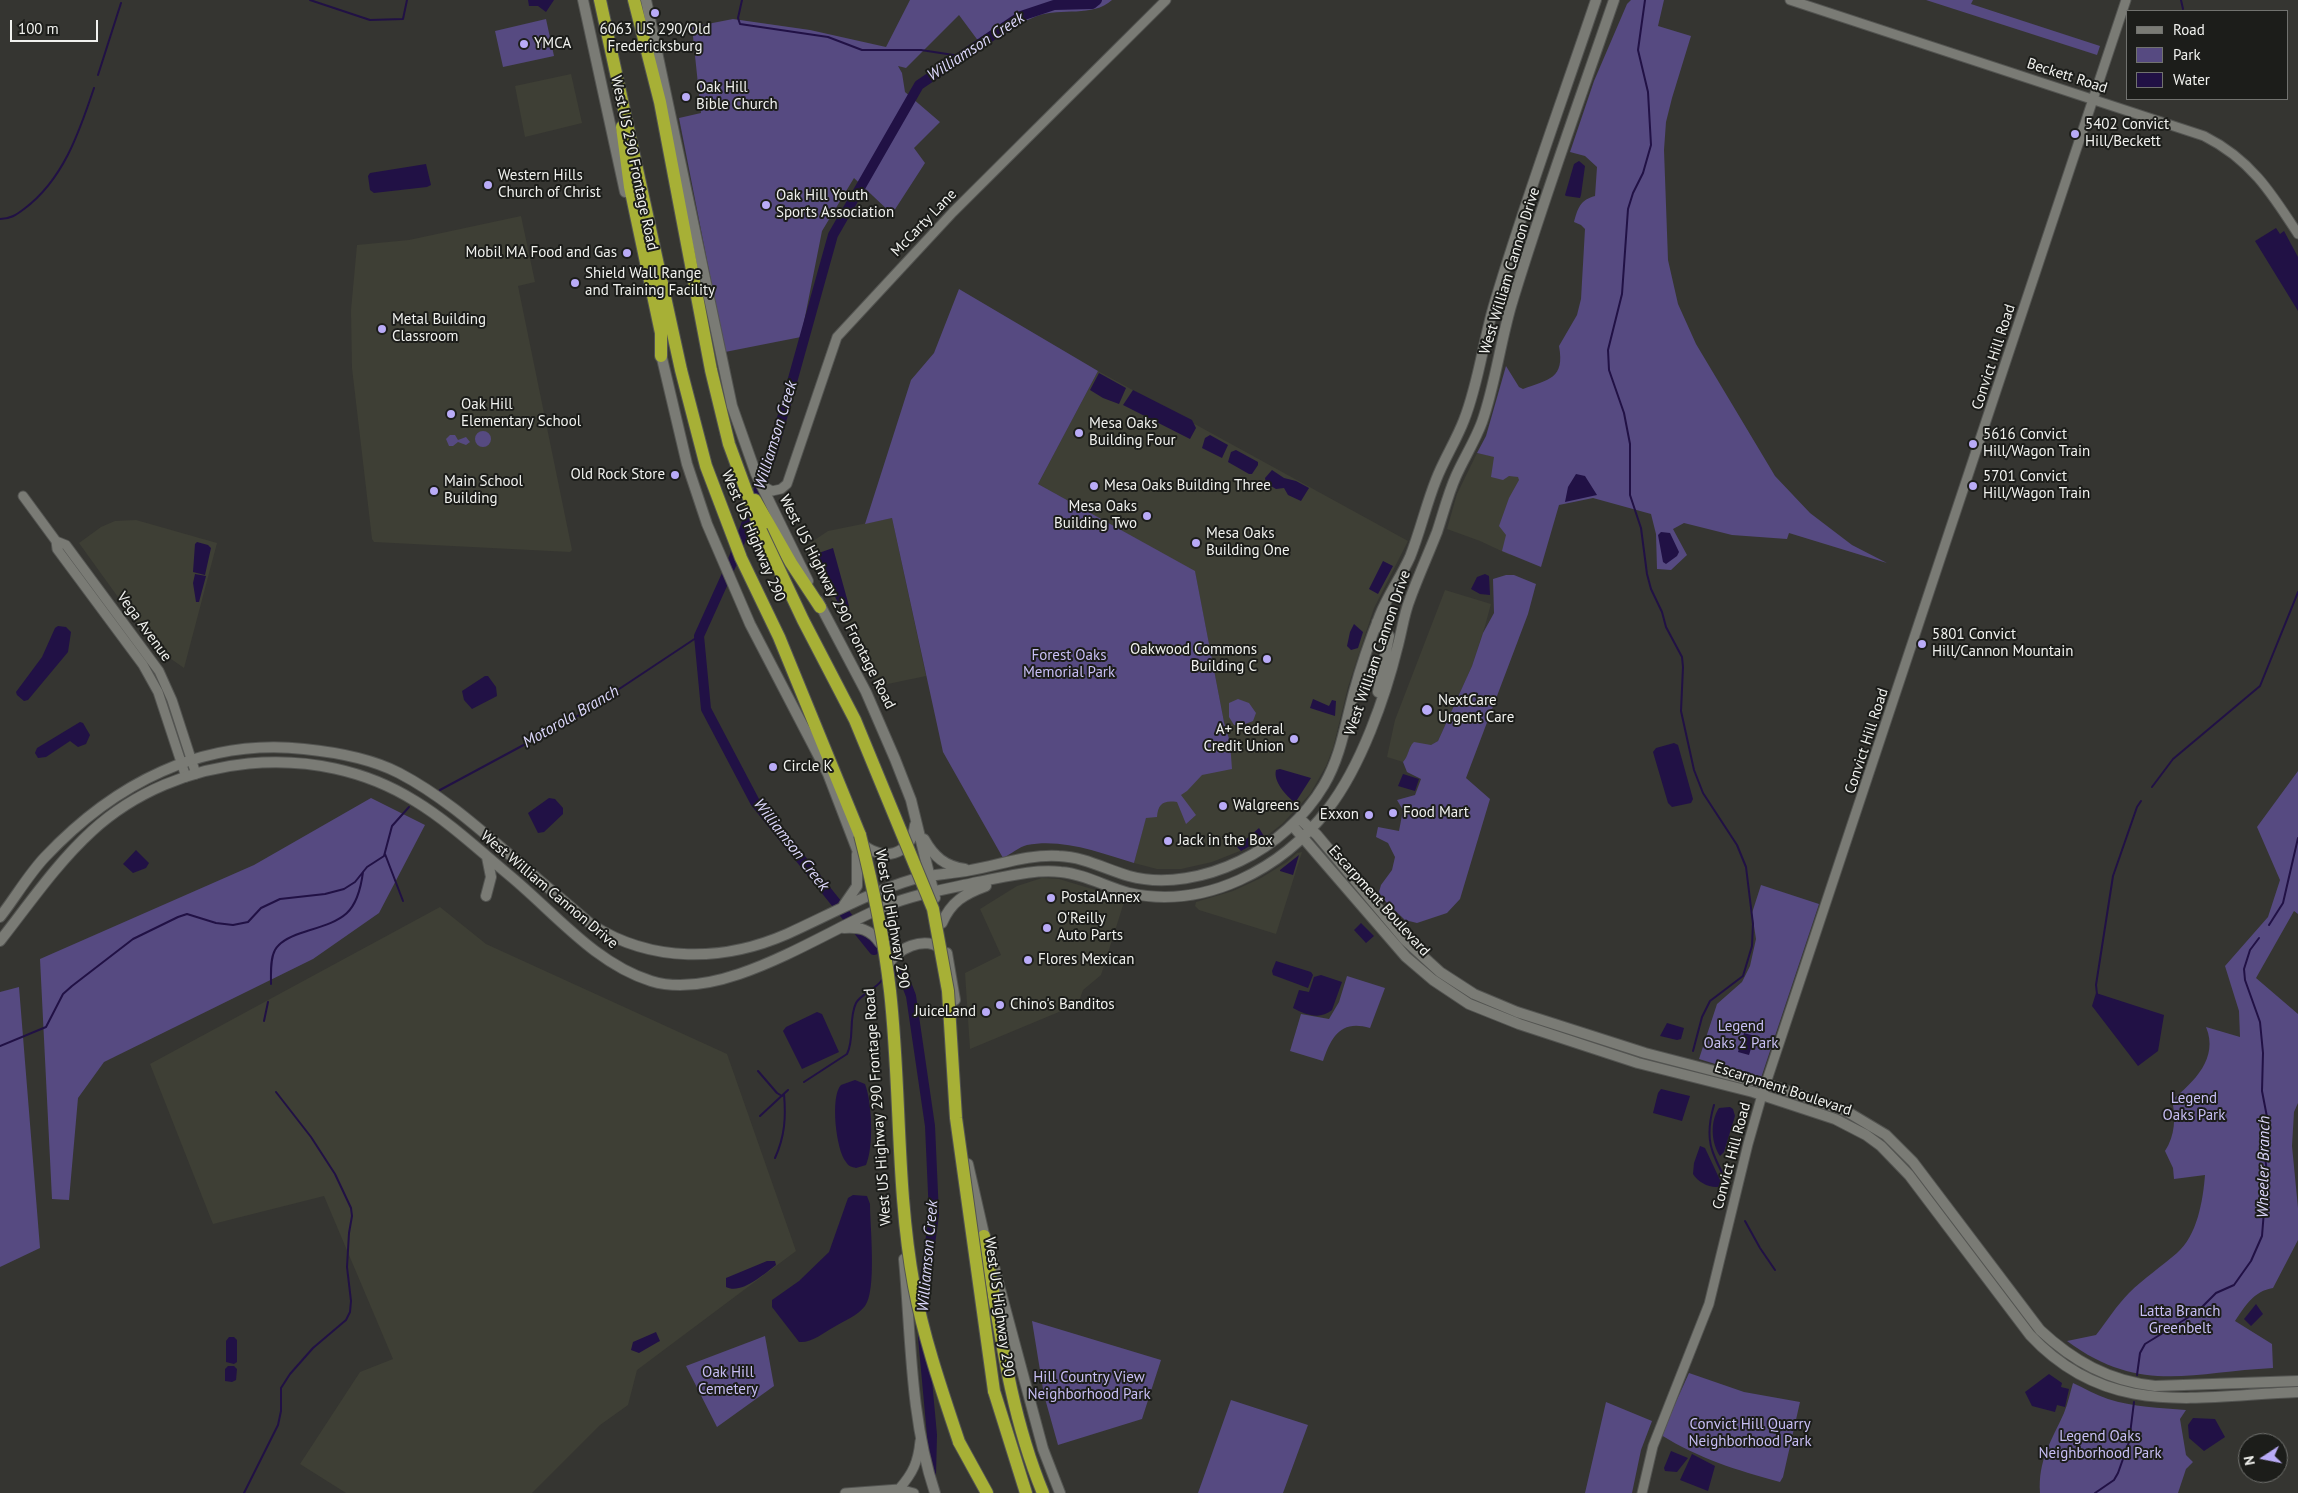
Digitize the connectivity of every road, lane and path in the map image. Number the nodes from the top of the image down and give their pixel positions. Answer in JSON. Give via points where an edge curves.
{"nodes":[{"id":1,"x":583,"y":0,"type":"edge"},
{"id":2,"x":600,"y":0,"type":"edge"},
{"id":3,"x":634,"y":0,"type":"edge"},
{"id":4,"x":646,"y":0,"type":"edge"},
{"id":5,"x":1166,"y":0,"type":"edge"},
{"id":6,"x":1596,"y":0,"type":"edge"},
{"id":7,"x":1614,"y":0,"type":"edge"},
{"id":8,"x":1790,"y":0,"type":"edge"},
{"id":9,"x":2126,"y":0,"type":"edge"},
{"id":10,"x":620,"y":87,"type":"junction"},
{"id":11,"x":2094,"y":99,"type":"junction"},
{"id":12,"x":2298,"y":234,"type":"edge"},
{"id":13,"x":661,"y":356,"type":"junction"},
{"id":14,"x":737,"y":469,"type":"junction"},
{"id":15,"x":761,"y":484,"type":"junction"},
{"id":16,"x":23,"y":496,"type":"dead end"},
{"id":17,"x":770,"y":514,"type":"junction"},
{"id":18,"x":820,"y":607,"type":"joint"},
{"id":19,"x":1377,"y":622,"type":"junction"},
{"id":20,"x":1379,"y":703,"type":"junction"},
{"id":21,"x":805,"y":732,"type":"joint"},
{"id":22,"x":187,"y":762,"type":"junction"},
{"id":23,"x":379,"y":766,"type":"junction"},
{"id":24,"x":191,"y":775,"type":"junction"},
{"id":25,"x":372,"y":780,"type":"junction"},
{"id":26,"x":1296,"y":821,"type":"junction"},
{"id":27,"x":918,"y":825,"type":"junction"},
{"id":28,"x":1311,"y":829,"type":"junction"},
{"id":29,"x":852,"y":834,"type":"junction"},
{"id":30,"x":1303,"y":837,"type":"junction"},
{"id":31,"x":857,"y":848,"type":"junction"},
{"id":32,"x":487,"y":857,"type":"junction"},
{"id":33,"x":1028,"y":857,"type":"junction"},
{"id":34,"x":973,"y":870,"type":"junction"},
{"id":35,"x":1026,"y":873,"type":"junction"},
{"id":36,"x":929,"y":876,"type":"junction"},
{"id":37,"x":1002,"y":877,"type":"junction"},
{"id":38,"x":1163,"y":880,"type":"junction"},
{"id":39,"x":1120,"y":890,"type":"junction"},
{"id":40,"x":934,"y":892,"type":"junction"},
{"id":41,"x":871,"y":895,"type":"junction"},
{"id":42,"x":486,"y":896,"type":"dead end"},
{"id":43,"x":855,"y":898,"type":"junction"},
{"id":44,"x":875,"y":911,"type":"junction"},
{"id":45,"x":0,"y":917,"type":"edge"},
{"id":46,"x":942,"y":923,"type":"junction"},
{"id":47,"x":840,"y":928,"type":"junction"},
{"id":48,"x":0,"y":941,"type":"edge"},
{"id":49,"x":880,"y":943,"type":"junction"},
{"id":50,"x":949,"y":961,"type":"junction"},
{"id":51,"x":884,"y":981,"type":"junction"},
{"id":52,"x":1766,"y":1084,"type":"junction"},
{"id":53,"x":1762,"y":1096,"type":"junction"},
{"id":54,"x":1864,"y":1120,"type":"junction"},
{"id":55,"x":1858,"y":1130,"type":"junction"},
{"id":56,"x":1934,"y":1189,"type":"junction"},
{"id":57,"x":1925,"y":1196,"type":"junction"},
{"id":58,"x":984,"y":1236,"type":"junction"},
{"id":59,"x":2298,"y":1381,"type":"edge"},
{"id":60,"x":2298,"y":1392,"type":"edge"},
{"id":61,"x":920,"y":1431,"type":"junction"},
{"id":62,"x":1010,"y":1439,"type":"junction"},
{"id":63,"x":959,"y":1442,"type":"junction"},
{"id":64,"x":899,"y":1489,"type":"junction"},
{"id":65,"x":845,"y":1493,"type":"edge"},
{"id":66,"x":914,"y":1493,"type":"edge"},
{"id":67,"x":935,"y":1493,"type":"edge"},
{"id":68,"x":977,"y":1493,"type":"edge"},
{"id":69,"x":987,"y":1493,"type":"edge"},
{"id":70,"x":1026,"y":1493,"type":"edge"},
{"id":71,"x":1035,"y":1493,"type":"edge"},
{"id":72,"x":1043,"y":1493,"type":"edge"},
{"id":73,"x":1060,"y":1493,"type":"edge"},
{"id":74,"x":1642,"y":1493,"type":"edge"}],
"edges":[{"from":1,"to":13,"type":"main road","name":"West US 290 Frontage Road"},
{"from":2,"to":10,"type":"highway"},
{"from":3,"to":14,"type":"highway","name":"West US Highway 290","via":[[660,102],[711,370]]},
{"from":4,"to":15,"type":"main road","name":"West US Highway 290 Frontage Road","via":[[732,406]]},
{"from":5,"to":15,"type":"street","name":"McCarty Lane","via":[[954,212],[837,337],[787,484],[772,491]]},
{"from":6,"to":19,"type":"main road","name":"West William Cannon Drive","via":[[1495,301],[1465,418],[1434,484],[1409,558]]},
{"from":7,"to":20,"type":"main road","name":"West William Cannon Drive","via":[[1512,303],[1482,420],[1459,470],[1408,603],[1398,647]]},
{"from":8,"to":11,"type":"street","name":"Beckett Road"},
{"from":9,"to":11,"type":"street","name":"Convict Hill Road"},
{"from":10,"to":13,"type":"highway","via":[[625,155],[661,333]]},
{"from":10,"to":63,"type":"highway","name":"West US Highway 290","bridge":true,"via":[[681,370],[706,466],[721,509],[779,637],[860,835],[890,991],[906,1226],[914,1286],[933,1367]]},
{"from":11,"to":12,"type":"street","name":"Beckett Road","via":[[2183,127],[2215,142],[2264,182]]},
{"from":11,"to":52,"type":"street","name":"Convict Hill Road"},
{"from":13,"to":21,"type":"main road","name":"West US 290 Frontage Road","via":[[687,464],[701,506],[741,602]]},
{"from":14,"to":17,"type":"highway"},
{"from":14,"to":62,"type":"highway","name":"West US Highway 290","bridge":true,"via":[[761,531],[855,720],[933,909],[948,991],[956,1118],[994,1391]]},
{"from":15,"to":17,"type":"main road","name":"West US Highway 290 Frontage Road"},
{"from":16,"to":22,"type":"street","name":"Vega Avenue","via":[[56,540],[66,544],[153,661],[166,683]]},
{"from":17,"to":18,"type":"highway","via":[[791,562]]},
{"from":18,"to":27,"type":"main road","name":"West US Highway 290 Frontage Road","via":[[880,721]]},
{"from":19,"to":20,"type":"main road","via":[[1389,636],[1379,683]]},
{"from":19,"to":26,"type":"main road","name":"West William Cannon Drive","via":[[1338,755],[1324,784]]},
{"from":20,"to":28,"type":"main road","name":"West William Cannon Drive","via":[[1346,780],[1330,807]]},
{"from":21,"to":29,"type":"main road","name":"West US Highway 290 Frontage Road","via":[[828,774]]},
{"from":22,"to":23,"type":"main road","name":"West William Cannon Drive","via":[[229,751],[278,747],[322,751]]},
{"from":22,"to":24,"type":"street","name":"Vega Avenue"},
{"from":22,"to":45,"type":"main road","name":"West William Cannon Drive","via":[[131,786],[86,818],[44,858]]},
{"from":23,"to":25,"type":"main road"},
{"from":23,"to":43,"type":"main road","name":"West William Cannon Drive","via":[[423,787],[465,816],[592,925],[629,944],[681,955],[719,953],[769,941],[842,908]]},
{"from":24,"to":25,"type":"main road","name":"West William Cannon Drive","via":[[242,764],[282,762],[336,769]]},
{"from":24,"to":48,"type":"main road","name":"West William Cannon Drive","via":[[136,800],[94,830]]},
{"from":25,"to":32,"type":"main road","name":"West William Cannon Drive","via":[[414,800]]},
{"from":26,"to":28,"type":"main road","name":"Escarpment Boulevard"},
{"from":26,"to":30,"type":"main road","name":"Escarpment Boulevard"},
{"from":26,"to":38,"type":"main road","name":"West William Cannon Drive","via":[[1236,863],[1202,875]]},
{"from":27,"to":29,"type":"main road","via":[[914,838],[905,849],[890,854],[874,852]]},
{"from":27,"to":34,"type":"main road","via":[[938,859]]},
{"from":27,"to":36,"type":"main road","name":"West US Highway 290 Frontage Road"},
{"from":28,"to":30,"type":"main road","name":"West William Cannon Drive"},
{"from":28,"to":52,"type":"main road","name":"Escarpment Boulevard","via":[[1405,940],[1440,972],[1474,994],[1517,1012],[1645,1054]]},
{"from":29,"to":31,"type":"main road","name":"West US Highway 290 Frontage Road"},
{"from":30,"to":39,"type":"main road","name":"West William Cannon Drive","via":[[1257,871],[1217,889],[1173,897]]},
{"from":30,"to":53,"type":"main road","name":"Escarpment Boulevard","via":[[1406,957],[1438,984],[1469,1004],[1512,1022],[1638,1063]]},
{"from":31,"to":41,"type":"main road","name":"West US Highway 290 Frontage Road"},
{"from":31,"to":43,"type":"main road","via":[[859,880]]},
{"from":32,"to":42,"type":"main road","via":[[491,883]]},
{"from":32,"to":47,"type":"main road","name":"West William Cannon Drive","via":[[596,952],[624,971],[659,984],[696,984],[737,975]]},
{"from":33,"to":34,"type":"main road","name":"West William Cannon Drive"},
{"from":33,"to":35,"type":"main road"},
{"from":33,"to":38,"type":"main road","name":"West William Cannon Drive","via":[[1074,858],[1130,876]]},
{"from":34,"to":36,"type":"main road","name":"West William Cannon Drive"},
{"from":35,"to":37,"type":"main road","name":"West William Cannon Drive"},
{"from":35,"to":39,"type":"main road","name":"West William Cannon Drive","via":[[1055,871],[1075,874]]},
{"from":36,"to":40,"type":"main road","name":"West US Highway 290 Frontage Road"},
{"from":36,"to":41,"type":"main road","name":"West William Cannon Drive"},
{"from":37,"to":40,"type":"main road","name":"West William Cannon Drive"},
{"from":37,"to":46,"type":"main road","via":[[964,894],[955,901]]},
{"from":38,"to":39,"type":"main road","via":[[1161,890]]},
{"from":40,"to":44,"type":"main road","name":"West William Cannon Drive"},
{"from":40,"to":46,"type":"main road","name":"West US Highway 290 Frontage Road"},
{"from":41,"to":43,"type":"main road","name":"West William Cannon Drive"},
{"from":41,"to":44,"type":"main road","name":"West US Highway 290 Frontage Road"},
{"from":44,"to":47,"type":"main road","name":"West William Cannon Drive"},
{"from":44,"to":49,"type":"main road","name":"West US Highway 290 Frontage Road"},
{"from":46,"to":50,"type":"main road","name":"West US Highway 290 Frontage Road"},
{"from":47,"to":49,"type":"main road","via":[[866,930]]},
{"from":49,"to":51,"type":"main road","name":"West US Highway 290 Frontage Road"},
{"from":50,"to":51,"type":"main road","via":[[935,945],[906,948],[889,960]]},
{"from":50,"to":58,"type":"main road","name":"West US Highway 290","via":[[965,1145]]},
{"from":51,"to":61,"type":"main road","name":"West US Highway 290 Frontage Road"},
{"from":52,"to":53,"type":"street","name":"Convict Hill Road"},
{"from":52,"to":54,"type":"main road","name":"Escarpment Boulevard"},
{"from":53,"to":55,"type":"main road","name":"Escarpment Boulevard","via":[[1835,1119]]},
{"from":53,"to":74,"type":"street","name":"Convict Hill Road","via":[[1709,1304],[1653,1446]]},
{"from":54,"to":55,"type":"main road"},
{"from":54,"to":56,"type":"main road","name":"Escarpment Boulevard","via":[[1900,1148]]},
{"from":55,"to":57,"type":"main road","name":"Escarpment Boulevard","via":[[1896,1160]]},
{"from":56,"to":57,"type":"main road"},
{"from":56,"to":59,"type":"main road","name":"Escarpment Boulevard","via":[[2040,1330],[2096,1371],[2135,1384],[2155,1386]]},
{"from":57,"to":60,"type":"main road","name":"Escarpment Boulevard","via":[[2030,1335],[2053,1357],[2086,1378],[2122,1392],[2156,1397]]},
{"from":58,"to":72,"type":"highway","via":[[1011,1395],[1028,1456]]},
{"from":58,"to":73,"type":"main road","name":"West US Highway 290","via":[[1043,1449]]},
{"from":61,"to":64,"type":"street","via":[[917,1464]]},
{"from":61,"to":67,"type":"main road","name":"West US Highway 290 Frontage Road"},
{"from":62,"to":70,"type":"highway","name":"West US Highway 290"},
{"from":62,"to":71,"type":"highway"},
{"from":63,"to":68,"type":"highway"},
{"from":63,"to":69,"type":"highway","name":"West US Highway 290"},
{"from":64,"to":65,"type":"street"},
{"from":64,"to":66,"type":"street"}]}
